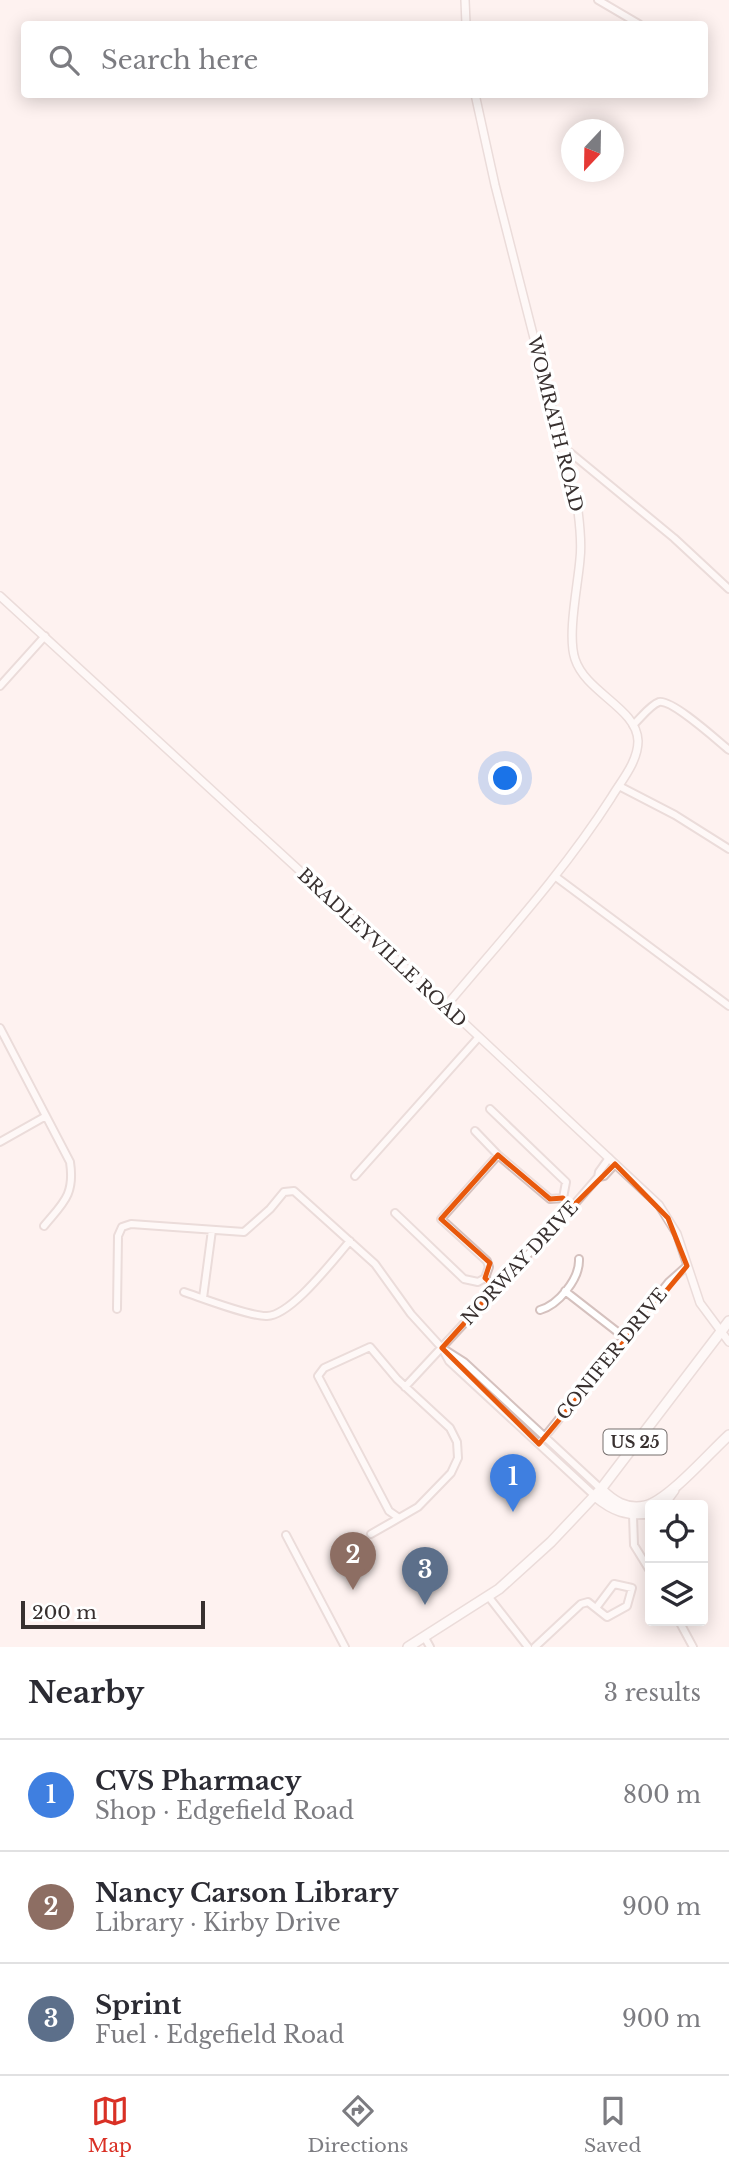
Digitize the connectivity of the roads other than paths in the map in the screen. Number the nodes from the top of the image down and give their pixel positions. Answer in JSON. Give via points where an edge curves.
{"nodes":[{"id":1,"x":465,"y":0,"type":"edge"},
{"id":2,"x":601,"y":1,"type":"edge"},
{"id":3,"x":466,"y":21,"type":"edge"},
{"id":4,"x":634,"y":21,"type":"edge"},
{"id":5,"x":476,"y":98,"type":"edge"},
{"id":6,"x":561,"y":445,"type":"junction"},
{"id":7,"x":729,"y":589,"type":"edge"},
{"id":8,"x":0,"y":596,"type":"edge"},
{"id":9,"x":45,"y":636,"type":"junction"},
{"id":10,"x":0,"y":686,"type":"edge"},
{"id":11,"x":633,"y":725,"type":"junction"},
{"id":12,"x":729,"y":750,"type":"edge"},
{"id":13,"x":619,"y":786,"type":"junction"},
{"id":14,"x":729,"y":849,"type":"edge"},
{"id":15,"x":556,"y":877,"type":"junction"},
{"id":16,"x":446,"y":1006,"type":"junction"},
{"id":17,"x":729,"y":1006,"type":"edge"},
{"id":18,"x":0,"y":1028,"type":"edge"},
{"id":19,"x":478,"y":1038,"type":"junction"},
{"id":20,"x":490,"y":1109,"type":"dead end"},
{"id":21,"x":46,"y":1116,"type":"junction"},
{"id":22,"x":475,"y":1131,"type":"dead end"},
{"id":23,"x":0,"y":1142,"type":"edge"},
{"id":24,"x":498,"y":1155,"type":"junction"},
{"id":25,"x":612,"y":1161,"type":"junction"},
{"id":26,"x":355,"y":1177,"type":"dead end"},
{"id":27,"x":563,"y":1198,"type":"junction"},
{"id":28,"x":572,"y":1206,"type":"junction"},
{"id":29,"x":395,"y":1213,"type":"dead end"},
{"id":30,"x":44,"y":1226,"type":"dead end"},
{"id":31,"x":212,"y":1230,"type":"junction"},
{"id":32,"x":350,"y":1241,"type":"junction"},
{"id":33,"x":579,"y":1259,"type":"dead end"},
{"id":34,"x":687,"y":1266,"type":"junction"},
{"id":35,"x":485,"y":1278,"type":"junction"},
{"id":36,"x":496,"y":1288,"type":"junction"},
{"id":37,"x":565,"y":1291,"type":"junction"},
{"id":38,"x":184,"y":1292,"type":"dead end"},
{"id":39,"x":203,"y":1298,"type":"junction"},
{"id":40,"x":117,"y":1309,"type":"dead end"},
{"id":41,"x":540,"y":1310,"type":"dead end"},
{"id":42,"x":729,"y":1321,"type":"edge"},
{"id":43,"x":720,"y":1332,"type":"junction"},
{"id":44,"x":624,"y":1337,"type":"junction"},
{"id":45,"x":729,"y":1342,"type":"edge"},
{"id":46,"x":442,"y":1348,"type":"junction"},
{"id":47,"x":405,"y":1387,"type":"junction"},
{"id":48,"x":729,"y":1435,"type":"edge"},
{"id":49,"x":545,"y":1437,"type":"junction"},
{"id":50,"x":540,"y":1444,"type":"junction"},
{"id":51,"x":678,"y":1485,"type":"junction"},
{"id":52,"x":598,"y":1492,"type":"junction"},
{"id":53,"x":667,"y":1500,"type":"edge"},
{"id":54,"x":645,"y":1514,"type":"edge"},
{"id":55,"x":633,"y":1515,"type":"junction"},
{"id":56,"x":399,"y":1518,"type":"junction"},
{"id":57,"x":371,"y":1534,"type":"dead end"},
{"id":58,"x":286,"y":1535,"type":"dead end"},
{"id":59,"x":645,"y":1563,"type":"edge"},
{"id":60,"x":488,"y":1596,"type":"junction"},
{"id":61,"x":596,"y":1608,"type":"junction"},
{"id":62,"x":682,"y":1626,"type":"edge"},
{"id":63,"x":427,"y":1643,"type":"edge"},
{"id":64,"x":345,"y":1647,"type":"edge"},
{"id":65,"x":408,"y":1647,"type":"edge"},
{"id":66,"x":528,"y":1647,"type":"edge"},
{"id":67,"x":535,"y":1647,"type":"edge"},
{"id":68,"x":693,"y":1647,"type":"edge"}],
"edges":[{"from":1,"to":3,"type":"street"},
{"from":2,"to":4,"type":"street"},
{"from":5,"to":6,"type":"street","name":"WOMRATH ROAD"},
{"from":6,"to":7,"type":"street"},
{"from":6,"to":11,"type":"street","name":"WOMRATH ROAD","via":[[580,535],[575,660],[593,687]]},
{"from":8,"to":9,"type":"street","name":"BRADLEYVILLE ROAD"},
{"from":9,"to":10,"type":"street"},
{"from":9,"to":16,"type":"street","name":"BRADLEYVILLE ROAD"},
{"from":11,"to":12,"type":"street","via":[[656,704],[665,703]]},
{"from":11,"to":13,"type":"street","via":[[637,751]]},
{"from":13,"to":14,"type":"street"},
{"from":13,"to":15,"type":"street"},
{"from":15,"to":16,"type":"street"},
{"from":15,"to":17,"type":"street"},
{"from":16,"to":19,"type":"street","name":"BRADLEYVILLE ROAD"},
{"from":18,"to":21,"type":"street"},
{"from":19,"to":25,"type":"street","name":"BRADLEYVILLE ROAD"},
{"from":19,"to":26,"type":"street"},
{"from":20,"to":27,"type":"street","via":[[565,1182]]},
{"from":21,"to":23,"type":"street"},
{"from":21,"to":30,"type":"street","via":[[67,1154],[72,1177],[68,1196]]},
{"from":22,"to":24,"type":"street"},
{"from":24,"to":27,"type":"street","via":[[550,1199]]},
{"from":24,"to":35,"type":"street","via":[[441,1219],[487,1261]]},
{"from":25,"to":28,"type":"street","name":"NORWAY DRIVE","via":[[604,1176]]},
{"from":25,"to":34,"type":"street","name":"BRADLEYVILLE ROAD","via":[[659,1205],[677,1234]]},
{"from":27,"to":28,"type":"street"},
{"from":28,"to":36,"type":"street","name":"NORWAY DRIVE"},
{"from":29,"to":35,"type":"street","via":[[464,1279],[478,1282]]},
{"from":31,"to":32,"type":"street","via":[[248,1231],[291,1190]]},
{"from":31,"to":39,"type":"street"},
{"from":31,"to":40,"type":"street","via":[[122,1227]]},
{"from":32,"to":39,"type":"street","via":[[276,1314],[261,1315]]},
{"from":32,"to":46,"type":"street"},
{"from":33,"to":37,"type":"street","via":[[578,1272]]},
{"from":34,"to":43,"type":"street","name":"BRADLEYVILLE ROAD","via":[[700,1303]]},
{"from":34,"to":44,"type":"street","name":"CONIFER DRIVE"},
{"from":35,"to":36,"type":"street"},
{"from":36,"to":46,"type":"street","name":"NORWAY DRIVE"},
{"from":37,"to":41,"type":"street","via":[[553,1305]]},
{"from":37,"to":44,"type":"street"},
{"from":38,"to":39,"type":"street"},
{"from":42,"to":43,"type":"main road","number":"US 25"},
{"from":43,"to":45,"type":"street","name":"BRADLEYVILLE ROAD"},
{"from":43,"to":52,"type":"main road","number":"US 25"},
{"from":44,"to":49,"type":"street","name":"CONIFER DRIVE"},
{"from":46,"to":47,"type":"street","name":"NORWAY DRIVE"},
{"from":46,"to":49,"type":"street","via":[[464,1362]]},
{"from":46,"to":50,"type":"street","via":[[449,1361]]},
{"from":47,"to":56,"type":"street","via":[[450,1428],[458,1458],[451,1473],[418,1507]]},
{"from":47,"to":56,"type":"street","via":[[370,1347],[324,1368],[318,1376],[389,1511]]},
{"from":48,"to":51,"type":"main road"},
{"from":49,"to":50,"type":"street","name":"CONIFER DRIVE"},
{"from":49,"to":52,"type":"street"},
{"from":50,"to":52,"type":"street"},
{"from":51,"to":52,"type":"main road","via":[[645,1506],[618,1503]]},
{"from":51,"to":53,"type":"main road"},
{"from":52,"to":55,"type":"main road","via":[[613,1510]]},
{"from":52,"to":60,"type":"main road","number":"US 25","via":[[533,1559]]},
{"from":54,"to":55,"type":"main road"},
{"from":55,"to":59,"type":"street","via":[[634,1545]]},
{"from":56,"to":57,"type":"street"},
{"from":58,"to":64,"type":"street"},
{"from":60,"to":63,"type":"main road","number":"US 25"},
{"from":60,"to":66,"type":"street"},
{"from":61,"to":61,"type":"street","via":[[607,1617],[627,1606],[632,1588],[614,1584]]},
{"from":61,"to":67,"type":"street","via":[[588,1602],[581,1604]]},
{"from":62,"to":68,"type":"street"},
{"from":63,"to":65,"type":"main road","number":"US 25"}]}
